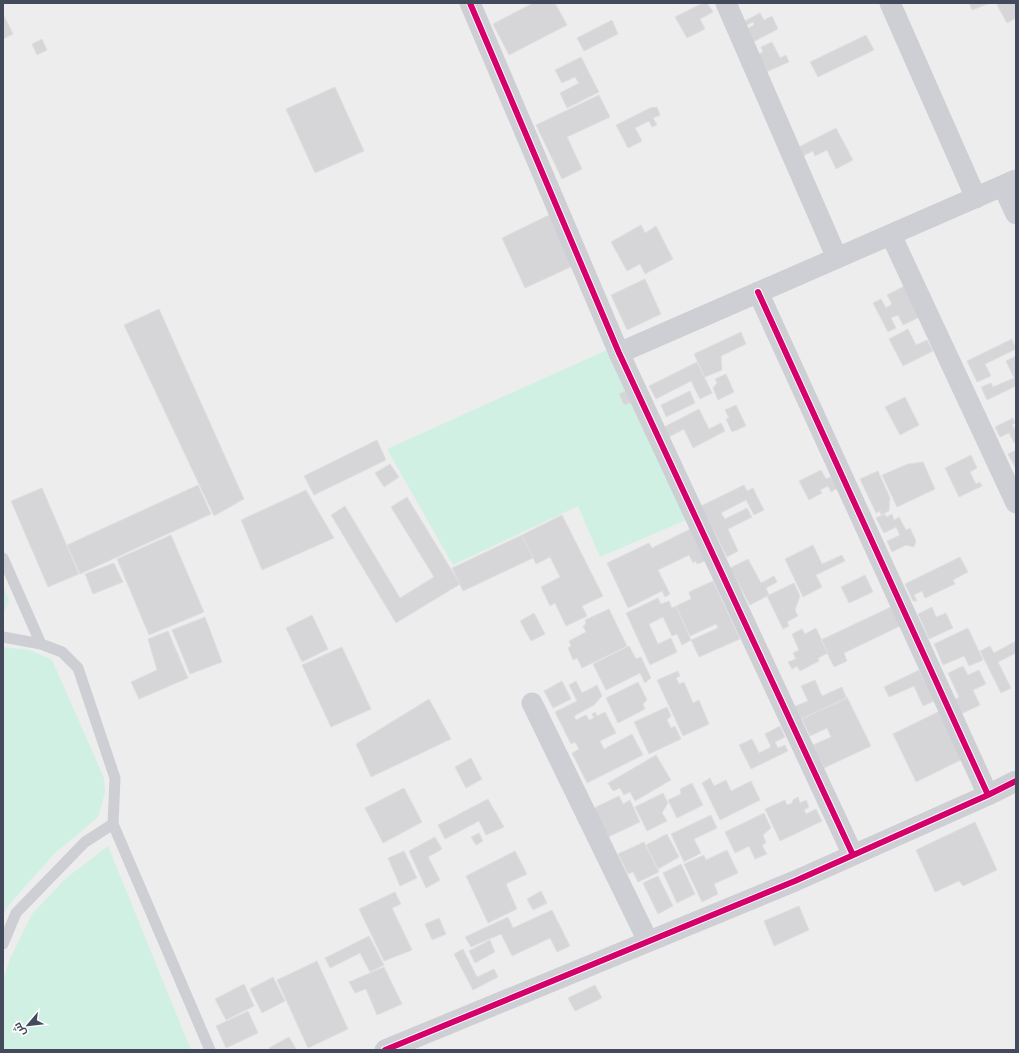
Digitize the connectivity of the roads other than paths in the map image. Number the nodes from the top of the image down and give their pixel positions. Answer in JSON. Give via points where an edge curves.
{"nodes":[{"id":1,"x":470,"y":3,"type":"edge"},
{"id":2,"x":726,"y":3,"type":"edge"},
{"id":3,"x":890,"y":3,"type":"edge"},
{"id":4,"x":1010,"y":183,"type":"edge"},
{"id":5,"x":976,"y":198,"type":"junction"},
{"id":6,"x":1016,"y":214,"type":"edge"},
{"id":7,"x":891,"y":235,"type":"junction"},
{"id":8,"x":837,"y":258,"type":"junction"},
{"id":9,"x":758,"y":292,"type":"junction"},
{"id":10,"x":619,"y":353,"type":"junction"},
{"id":11,"x":1016,"y":503,"type":"edge"},
{"id":12,"x":3,"y":558,"type":"edge"},
{"id":13,"x":3,"y":637,"type":"edge"},
{"id":14,"x":41,"y":644,"type":"junction"},
{"id":15,"x":532,"y":703,"type":"dead end"},
{"id":16,"x":1016,"y":781,"type":"edge"},
{"id":17,"x":988,"y":795,"type":"junction"},
{"id":18,"x":113,"y":824,"type":"junction"},
{"id":19,"x":852,"y":855,"type":"junction"},
{"id":20,"x":648,"y":942,"type":"junction"},
{"id":21,"x":3,"y":944,"type":"edge"},
{"id":22,"x":210,"y":1050,"type":"edge"},
{"id":23,"x":385,"y":1050,"type":"edge"}],
"edges":[{"from":1,"to":10,"type":"street"},
{"from":2,"to":8,"type":"street"},
{"from":3,"to":5,"type":"street"},
{"from":4,"to":5,"type":"street"},
{"from":4,"to":6,"type":"street"},
{"from":5,"to":7,"type":"street"},
{"from":7,"to":8,"type":"street"},
{"from":7,"to":11,"type":"street"},
{"from":8,"to":9,"type":"street"},
{"from":9,"to":10,"type":"street"},
{"from":9,"to":17,"type":"street"},
{"from":10,"to":19,"type":"street"},
{"from":12,"to":14,"type":"lane"},
{"from":13,"to":14,"type":"lane"},
{"from":14,"to":18,"type":"lane","via":[[62,652],[78,668],[115,778]]},
{"from":15,"to":20,"type":"street"},
{"from":16,"to":17,"type":"street"},
{"from":17,"to":19,"type":"street"},
{"from":18,"to":21,"type":"lane","via":[[85,842],[16,913]]},
{"from":18,"to":22,"type":"lane"},
{"from":19,"to":20,"type":"street"},
{"from":20,"to":23,"type":"street"}]}
